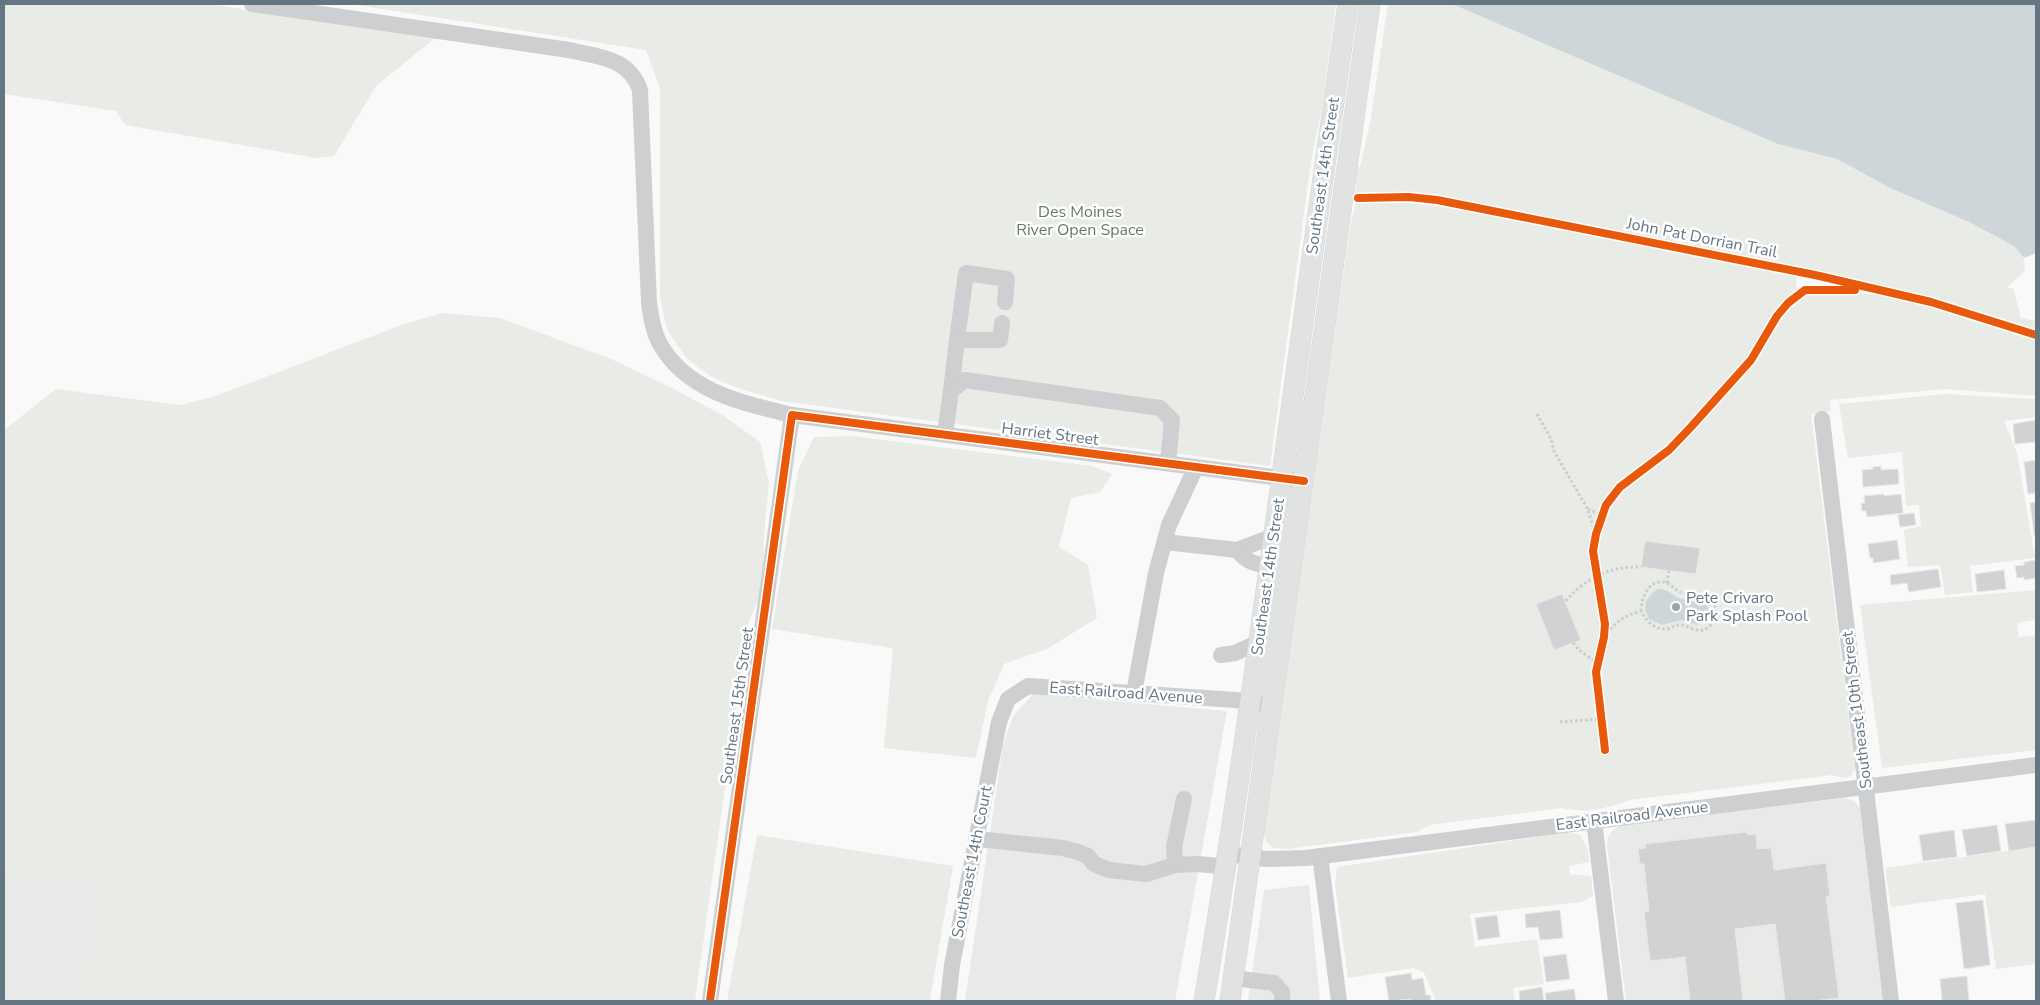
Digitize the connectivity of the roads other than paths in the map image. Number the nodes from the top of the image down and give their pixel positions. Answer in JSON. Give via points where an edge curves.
{"nodes":[{"id":1,"x":252,"y":4,"type":"edge"},
{"id":2,"x":1348,"y":4,"type":"edge"},
{"id":3,"x":1370,"y":4,"type":"edge"},
{"id":4,"x":1005,"y":302,"type":"dead end"},
{"id":5,"x":1002,"y":323,"type":"dead end"},
{"id":6,"x":958,"y":340,"type":"junction"},
{"id":7,"x":951,"y":391,"type":"junction"},
{"id":8,"x":792,"y":414,"type":"junction"},
{"id":9,"x":1822,"y":419,"type":"dead end"},
{"id":10,"x":945,"y":434,"type":"junction"},
{"id":11,"x":1168,"y":463,"type":"junction"},
{"id":12,"x":1196,"y":467,"type":"junction"},
{"id":13,"x":1283,"y":478,"type":"junction"},
{"id":14,"x":1304,"y":481,"type":"junction"},
{"id":15,"x":1274,"y":536,"type":"junction"},
{"id":16,"x":1165,"y":542,"type":"junction"},
{"id":17,"x":1237,"y":550,"type":"junction"},
{"id":18,"x":1270,"y":566,"type":"junction"},
{"id":19,"x":1259,"y":642,"type":"junction"},
{"id":20,"x":1221,"y":655,"type":"dead end"},
{"id":21,"x":1134,"y":693,"type":"junction"},
{"id":22,"x":1251,"y":702,"type":"junction"},
{"id":23,"x":1272,"y":705,"type":"junction"},
{"id":24,"x":999,"y":722,"type":"joint"},
{"id":25,"x":2036,"y":765,"type":"edge"},
{"id":26,"x":1866,"y":786,"type":"junction"},
{"id":27,"x":1184,"y":799,"type":"dead end"},
{"id":28,"x":1594,"y":821,"type":"junction"},
{"id":29,"x":977,"y":838,"type":"junction"},
{"id":30,"x":1320,"y":856,"type":"junction"},
{"id":31,"x":1250,"y":858,"type":"junction"},
{"id":32,"x":1227,"y":861,"type":"junction"},
{"id":33,"x":1175,"y":865,"type":"junction"},
{"id":34,"x":1233,"y":978,"type":"junction"},
{"id":35,"x":710,"y":1001,"type":"edge"},
{"id":36,"x":948,"y":1001,"type":"edge"},
{"id":37,"x":1204,"y":1001,"type":"edge"},
{"id":38,"x":1230,"y":1001,"type":"edge"},
{"id":39,"x":1282,"y":1001,"type":"edge"},
{"id":40,"x":1339,"y":1001,"type":"edge"},
{"id":41,"x":1616,"y":1001,"type":"edge"},
{"id":42,"x":1891,"y":1001,"type":"edge"}],
"edges":[{"from":1,"to":8,"type":"street","name":"Harriet Street","via":[[568,50],[621,63],[630,70],[640,90],[649,303],[652,324],[660,344],[679,369],[706,388]]},
{"from":2,"to":13,"type":"main road","name":"Southeast 14th Street"},
{"from":3,"to":14,"type":"main road","name":"Southeast 14th Street"},
{"from":4,"to":6,"type":"street","via":[[1007,279],[966,273]]},
{"from":5,"to":6,"type":"street","via":[[1000,340]]},
{"from":6,"to":7,"type":"street"},
{"from":7,"to":10,"type":"street"},
{"from":7,"to":11,"type":"street","via":[[965,380],[1160,408],[1172,420]]},
{"from":8,"to":10,"type":"street","name":"Harriet Street"},
{"from":8,"to":35,"type":"street","name":"Southeast 15th Street"},
{"from":9,"to":26,"type":"street","name":"Southeast 10th Street"},
{"from":10,"to":11,"type":"street","name":"Harriet Street"},
{"from":11,"to":12,"type":"street","name":"Harriet Street"},
{"from":12,"to":13,"type":"street","name":"Harriet Street"},
{"from":12,"to":16,"type":"street","via":[[1175,510]]},
{"from":13,"to":14,"type":"street","name":"Harriet Street"},
{"from":13,"to":15,"type":"main road","name":"Southeast 14th Street"},
{"from":14,"to":23,"type":"main road","name":"Southeast 14th Street"},
{"from":15,"to":17,"type":"street"},
{"from":15,"to":18,"type":"main road","name":"Southeast 14th Street"},
{"from":16,"to":17,"type":"street"},
{"from":16,"to":21,"type":"street"},
{"from":17,"to":18,"type":"street","via":[[1252,563]]},
{"from":18,"to":19,"type":"main road","name":"Southeast 14th Street"},
{"from":19,"to":20,"type":"street"},
{"from":19,"to":22,"type":"main road","name":"Southeast 14th Street"},
{"from":21,"to":22,"type":"street","name":"East Railroad Avenue"},
{"from":21,"to":24,"type":"street","name":"East Railroad Avenue","via":[[1028,686],[1008,699]]},
{"from":22,"to":23,"type":"street","name":"East Railroad Avenue"},
{"from":22,"to":32,"type":"main road","name":"Southeast 14th Street"},
{"from":23,"to":31,"type":"main road","name":"Southeast 14th Street"},
{"from":24,"to":29,"type":"street","name":"Southeast 14th Court"},
{"from":25,"to":26,"type":"street","name":"East Railroad Avenue"},
{"from":26,"to":28,"type":"street","name":"East Railroad Avenue"},
{"from":26,"to":42,"type":"street","name":"Southeast 10th Street"},
{"from":27,"to":33,"type":"street","via":[[1174,847]]},
{"from":28,"to":30,"type":"street","name":"East Railroad Avenue"},
{"from":28,"to":41,"type":"street"},
{"from":29,"to":33,"type":"street","name":"East Railroad Avenue","via":[[1063,848],[1088,856],[1094,864],[1110,870],[1146,874]]},
{"from":29,"to":36,"type":"street","name":"Southeast 14th Court"},
{"from":30,"to":31,"type":"street","name":"East Railroad Avenue","via":[[1284,860]]},
{"from":30,"to":40,"type":"street"},
{"from":31,"to":32,"type":"street","name":"East Railroad Avenue"},
{"from":31,"to":34,"type":"main road","name":"Southeast 14th Street"},
{"from":32,"to":33,"type":"street","name":"East Railroad Avenue"},
{"from":32,"to":37,"type":"main road","name":"Southeast 14th Street"},
{"from":34,"to":38,"type":"main road","name":"Southeast 14th Street"},
{"from":34,"to":39,"type":"street","via":[[1274,983],[1282,992]]}]}
